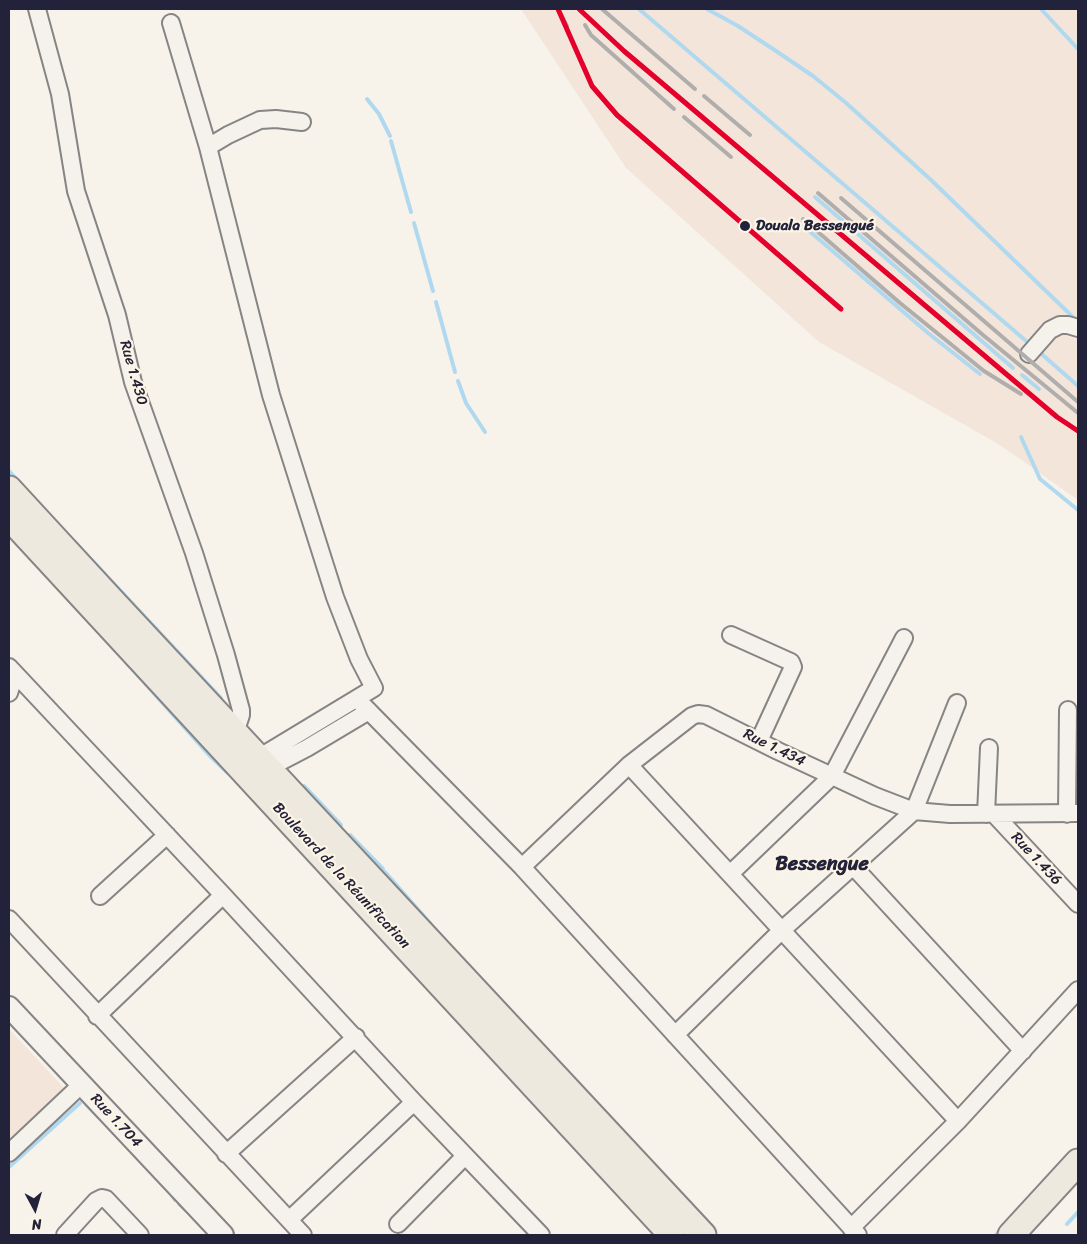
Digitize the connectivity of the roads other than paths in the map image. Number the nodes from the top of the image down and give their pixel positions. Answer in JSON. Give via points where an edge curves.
{"nodes":[{"id":1,"x":37,"y":9,"type":"edge"},
{"id":2,"x":171,"y":23,"type":"dead end"},
{"id":3,"x":302,"y":122,"type":"dead end"},
{"id":4,"x":208,"y":147,"type":"junction"},
{"id":5,"x":1078,"y":328,"type":"edge"},
{"id":6,"x":1029,"y":354,"type":"dead end"},
{"id":7,"x":9,"y":489,"type":"edge"},
{"id":8,"x":9,"y":517,"type":"edge"},
{"id":9,"x":732,"y":635,"type":"dead end"},
{"id":10,"x":904,"y":638,"type":"dead end"},
{"id":11,"x":12,"y":671,"type":"edge"},
{"id":12,"x":9,"y":693,"type":"edge"},
{"id":13,"x":357,"y":699,"type":"junction"},
{"id":14,"x":957,"y":702,"type":"dead end"},
{"id":15,"x":1068,"y":710,"type":"dead end"},
{"id":16,"x":370,"y":711,"type":"junction"},
{"id":17,"x":235,"y":733,"type":"junction"},
{"id":18,"x":759,"y":741,"type":"junction"},
{"id":19,"x":989,"y":748,"type":"dead end"},
{"id":20,"x":629,"y":765,"type":"junction"},
{"id":21,"x":255,"y":768,"type":"junction"},
{"id":22,"x":832,"y":776,"type":"junction"},
{"id":23,"x":914,"y":811,"type":"junction"},
{"id":24,"x":990,"y":814,"type":"junction"},
{"id":25,"x":1073,"y":814,"type":"edge"},
{"id":26,"x":167,"y":835,"type":"junction"},
{"id":27,"x":853,"y":866,"type":"junction"},
{"id":28,"x":522,"y":867,"type":"junction"},
{"id":29,"x":730,"y":874,"type":"junction"},
{"id":30,"x":224,"y":895,"type":"junction"},
{"id":31,"x":100,"y":896,"type":"dead end"},
{"id":32,"x":1078,"y":904,"type":"edge"},
{"id":33,"x":9,"y":920,"type":"edge"},
{"id":34,"x":782,"y":930,"type":"junction"},
{"id":35,"x":1078,"y":990,"type":"edge"},
{"id":36,"x":9,"y":1007,"type":"edge"},
{"id":37,"x":97,"y":1016,"type":"junction"},
{"id":38,"x":675,"y":1035,"type":"junction"},
{"id":39,"x":356,"y":1037,"type":"junction"},
{"id":40,"x":1023,"y":1050,"type":"junction"},
{"id":41,"x":81,"y":1085,"type":"junction"},
{"id":42,"x":414,"y":1102,"type":"junction"},
{"id":43,"x":958,"y":1121,"type":"junction"},
{"id":44,"x":9,"y":1152,"type":"edge"},
{"id":45,"x":226,"y":1154,"type":"junction"},
{"id":46,"x":465,"y":1156,"type":"junction"},
{"id":47,"x":1078,"y":1162,"type":"edge"},
{"id":48,"x":1078,"y":1188,"type":"edge"},
{"id":49,"x":289,"y":1220,"type":"junction"},
{"id":50,"x":398,"y":1224,"type":"dead end"},
{"id":51,"x":854,"y":1232,"type":"edge"},
{"id":52,"x":65,"y":1235,"type":"edge"},
{"id":53,"x":140,"y":1235,"type":"edge"},
{"id":54,"x":223,"y":1235,"type":"edge"},
{"id":55,"x":303,"y":1235,"type":"edge"},
{"id":56,"x":541,"y":1235,"type":"edge"},
{"id":57,"x":672,"y":1235,"type":"edge"},
{"id":58,"x":703,"y":1235,"type":"edge"},
{"id":59,"x":1011,"y":1235,"type":"edge"},
{"id":60,"x":1033,"y":1235,"type":"edge"}],
"edges":[{"from":1,"to":17,"type":"street","name":"Rue 1.430","via":[[62,101],[76,191],[117,315],[133,382],[182,518],[226,655],[241,710]]},
{"from":2,"to":4,"type":"street"},
{"from":3,"to":4,"type":"street","via":[[260,120]]},
{"from":4,"to":13,"type":"street","via":[[271,395],[335,597],[374,688]]},
{"from":5,"to":6,"type":"street","via":[[1068,324],[1050,330]]},
{"from":7,"to":17,"type":"main road"},
{"from":8,"to":21,"type":"main road","name":"Boulevard de la Réunification"},
{"from":9,"to":18,"type":"street","via":[[792,662],[793,667]]},
{"from":10,"to":22,"type":"street"},
{"from":11,"to":12,"type":"street"},
{"from":11,"to":26,"type":"street"},
{"from":13,"to":16,"type":"street"},
{"from":13,"to":21,"type":"street"},
{"from":14,"to":23,"type":"street"},
{"from":15,"to":25,"type":"street"},
{"from":16,"to":21,"type":"street","via":[[307,748]]},
{"from":16,"to":28,"type":"street"},
{"from":17,"to":21,"type":"main road"},
{"from":18,"to":20,"type":"street","name":"Rue 1.434","via":[[698,714]]},
{"from":18,"to":22,"type":"street","name":"Rue 1.434"},
{"from":19,"to":24,"type":"street"},
{"from":20,"to":28,"type":"street","name":"Rue 1.434"},
{"from":20,"to":29,"type":"street"},
{"from":21,"to":57,"type":"main road","name":"Boulevard de la Réunification"},
{"from":21,"to":58,"type":"main road"},
{"from":22,"to":23,"type":"street","name":"Rue 1.434"},
{"from":22,"to":29,"type":"street"},
{"from":23,"to":24,"type":"street","name":"Rue 1.434"},
{"from":23,"to":27,"type":"street"},
{"from":24,"to":25,"type":"street","name":"Rue 1.434"},
{"from":24,"to":32,"type":"street","name":"Rue 1.436"},
{"from":26,"to":30,"type":"street"},
{"from":26,"to":31,"type":"street"},
{"from":27,"to":34,"type":"street"},
{"from":27,"to":40,"type":"street"},
{"from":28,"to":38,"type":"street"},
{"from":29,"to":34,"type":"street"},
{"from":30,"to":37,"type":"street"},
{"from":30,"to":39,"type":"street"},
{"from":33,"to":37,"type":"street"},
{"from":34,"to":38,"type":"street"},
{"from":34,"to":43,"type":"street"},
{"from":35,"to":40,"type":"street"},
{"from":36,"to":41,"type":"street","name":"Rue 1.704"},
{"from":37,"to":45,"type":"street"},
{"from":38,"to":51,"type":"street"},
{"from":39,"to":42,"type":"street"},
{"from":39,"to":45,"type":"street"},
{"from":40,"to":43,"type":"street"},
{"from":41,"to":44,"type":"street"},
{"from":41,"to":54,"type":"street","name":"Rue 1.704"},
{"from":42,"to":46,"type":"street"},
{"from":42,"to":49,"type":"street"},
{"from":43,"to":51,"type":"street"},
{"from":45,"to":49,"type":"street"},
{"from":46,"to":50,"type":"street"},
{"from":46,"to":56,"type":"street"},
{"from":47,"to":59,"type":"main road"},
{"from":48,"to":60,"type":"main road"},
{"from":49,"to":55,"type":"street"},
{"from":52,"to":53,"type":"street","via":[[102,1198]]}]}
